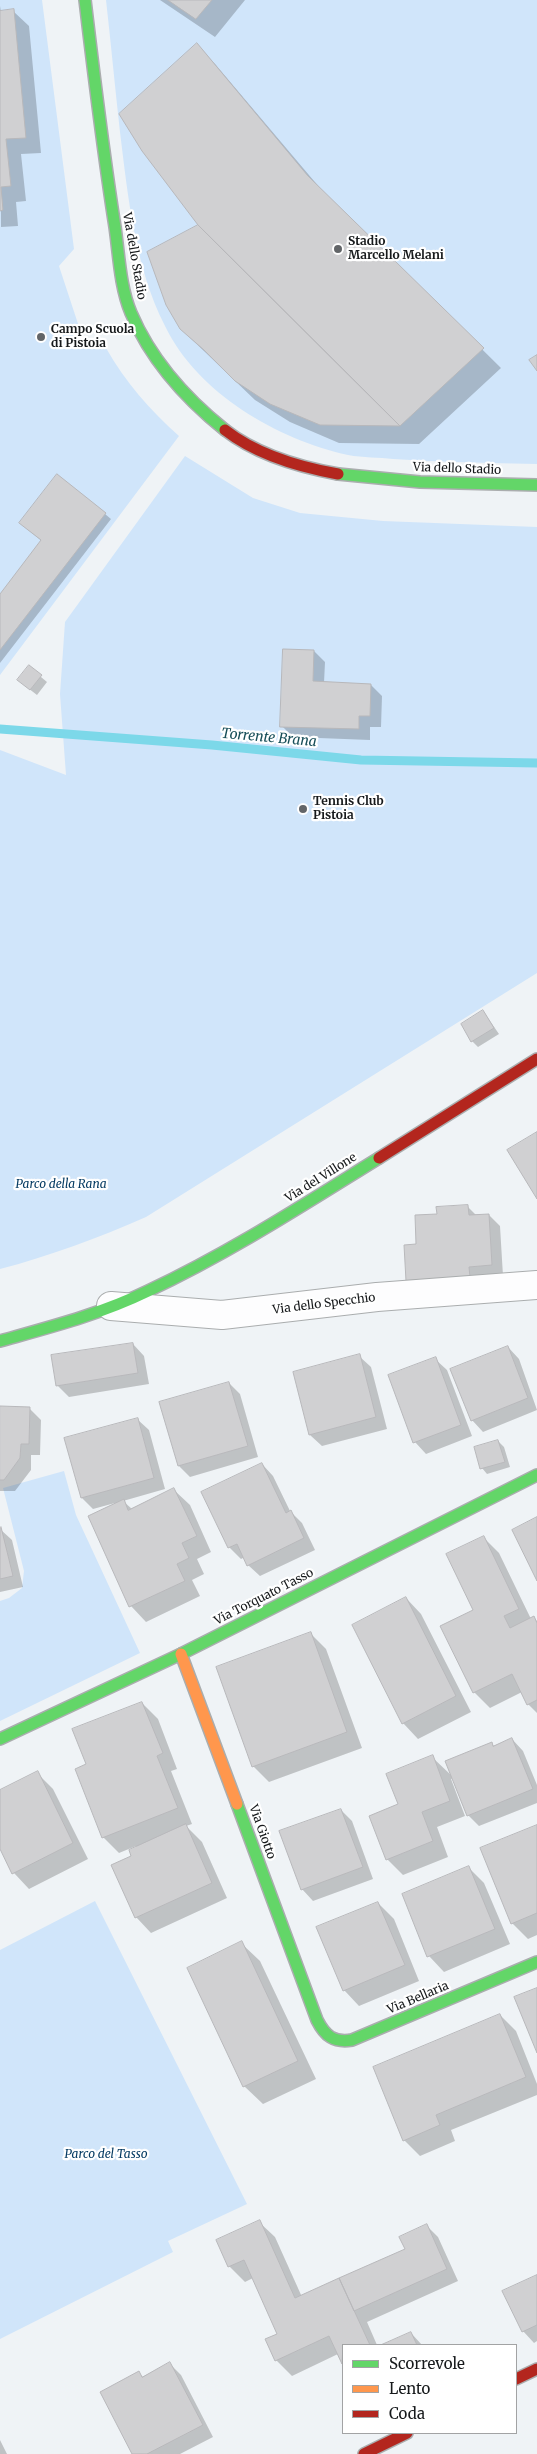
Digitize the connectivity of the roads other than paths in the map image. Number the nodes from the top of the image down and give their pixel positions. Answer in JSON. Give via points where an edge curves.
{"nodes":[{"id":1,"x":84,"y":0,"type":"edge"},
{"id":2,"x":537,"y":485,"type":"edge"},
{"id":3,"x":537,"y":1060,"type":"edge"},
{"id":4,"x":537,"y":1285,"type":"edge"},
{"id":5,"x":111,"y":1306,"type":"junction"},
{"id":6,"x":0,"y":1341,"type":"edge"},
{"id":7,"x":537,"y":1475,"type":"edge"},
{"id":8,"x":181,"y":1654,"type":"junction"},
{"id":9,"x":0,"y":1739,"type":"edge"},
{"id":10,"x":537,"y":1962,"type":"edge"},
{"id":11,"x":317,"y":2020,"type":"joint"},
{"id":12,"x":537,"y":2369,"type":"edge"},
{"id":13,"x":517,"y":2379,"type":"edge"},
{"id":14,"x":405,"y":2434,"type":"edge"},
{"id":15,"x":364,"y":2454,"type":"edge"}],
"edges":[{"from":1,"to":2,"type":"street","name":"Via dello Stadio","via":[[126,300],[165,371],[204,416],[256,449],[305,469],[365,479]]},
{"from":3,"to":5,"type":"street","name":"Via del Villone","via":[[248,1240],[155,1288]]},
{"from":4,"to":5,"type":"street","name":"Via dello Specchio","via":[[377,1297],[222,1316]]},
{"from":5,"to":6,"type":"street","name":"Via del Villone"},
{"from":7,"to":8,"type":"street","name":"Via Torquato Tasso"},
{"from":8,"to":9,"type":"street","name":"Via Torquato Tasso"},
{"from":8,"to":11,"type":"street","name":"Via Giotto"},
{"from":10,"to":11,"type":"street","name":"Via Bellaria","via":[[342,2043],[326,2035]]},
{"from":12,"to":13,"type":"street"},
{"from":14,"to":15,"type":"street"}]}
